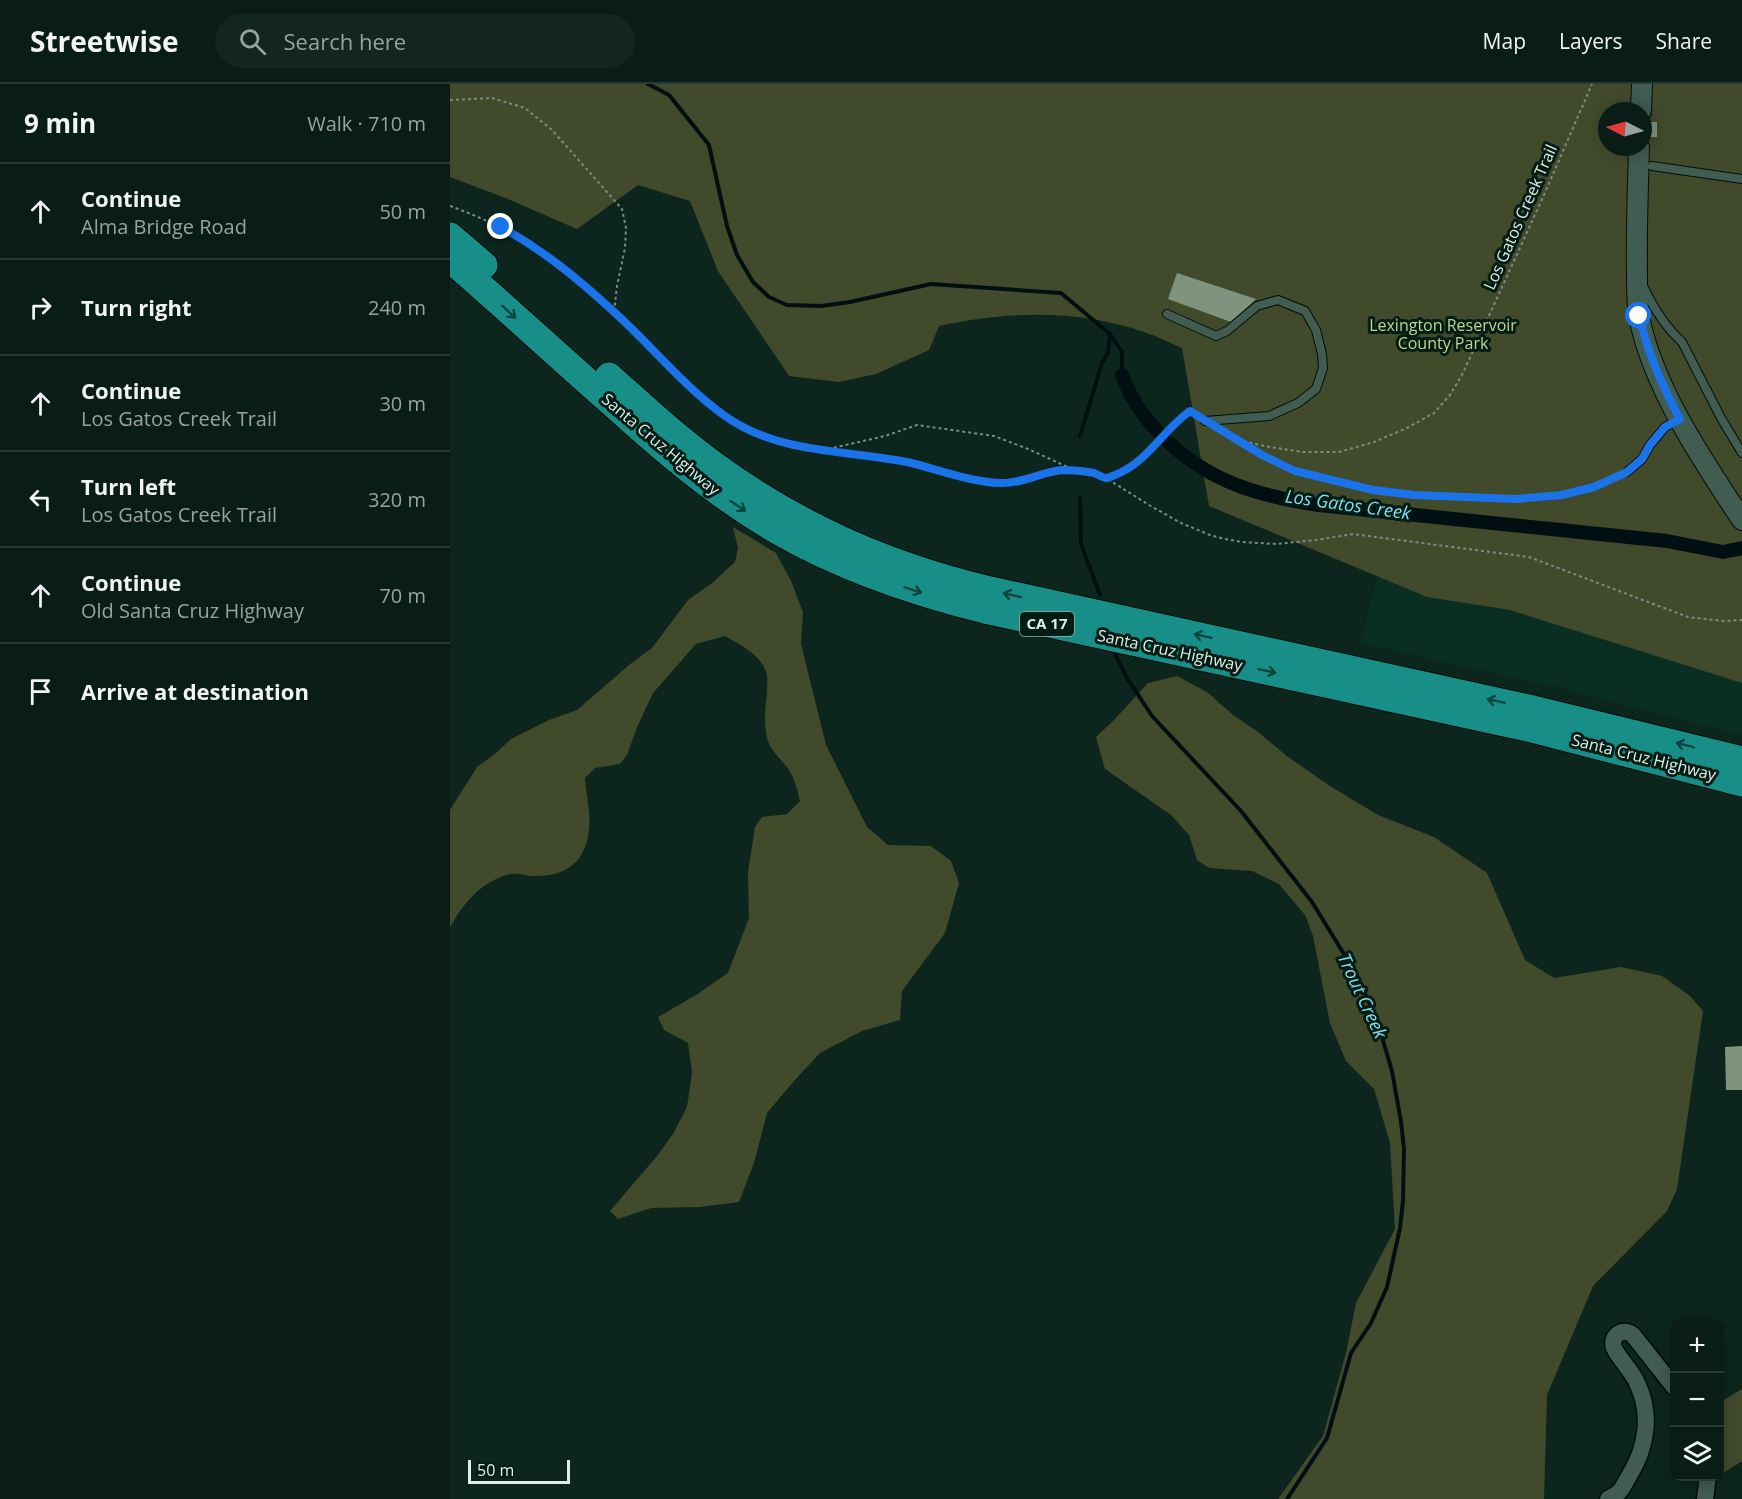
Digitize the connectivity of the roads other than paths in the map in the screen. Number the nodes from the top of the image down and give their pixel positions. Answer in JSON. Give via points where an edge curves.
{"nodes":[{"id":1,"x":1642,"y":84,"type":"edge"},
{"id":2,"x":1641,"y":102,"type":"edge"},
{"id":3,"x":1639,"y":156,"type":"edge"},
{"id":4,"x":1652,"y":166,"type":"dead end"},
{"id":5,"x":1742,"y":179,"type":"edge"},
{"id":6,"x":450,"y":237,"type":"edge"},
{"id":7,"x":450,"y":259,"type":"edge"},
{"id":8,"x":1637,"y":275,"type":"junction"},
{"id":9,"x":1167,"y":314,"type":"dead end"},
{"id":10,"x":1680,"y":419,"type":"junction"},
{"id":11,"x":1204,"y":421,"type":"road end"},
{"id":12,"x":1742,"y":453,"type":"edge"},
{"id":13,"x":1627,"y":472,"type":"road end"},
{"id":14,"x":1742,"y":520,"type":"edge"},
{"id":15,"x":1742,"y":760,"type":"edge"},
{"id":16,"x":1742,"y":783,"type":"edge"},
{"id":17,"x":1670,"y":1382,"type":"edge"},
{"id":18,"x":1707,"y":1481,"type":"edge"},
{"id":19,"x":1608,"y":1499,"type":"edge"},
{"id":20,"x":1705,"y":1499,"type":"edge"}],
"edges":[{"from":1,"to":2,"type":"street"},
{"from":3,"to":8,"type":"street"},
{"from":4,"to":5,"type":"lane"},
{"from":15,"to":6,"type":"highway","name":"Santa Cruz Highway","number":"CA 17","one_way":true,"via":[[1533,709],[986,589],[873,554],[791,515],[717,467]]},
{"from":7,"to":16,"type":"highway","name":"Santa Cruz Highway","number":"CA 17","one_way":true,"via":[[705,483],[779,531],[865,573],[985,610],[1528,728]]},
{"from":8,"to":10,"type":"street","via":[[1639,316],[1645,339]]},
{"from":8,"to":12,"type":"lane","via":[[1656,312],[1682,342]]},
{"from":9,"to":11,"type":"lane","via":[[1216,336],[1257,306],[1278,300],[1305,311],[1316,330],[1323,368],[1316,389],[1298,404],[1269,416]]},
{"from":10,"to":13,"type":"lane","via":[[1665,427],[1642,459]]},
{"from":10,"to":14,"type":"street"},
{"from":17,"to":19,"type":"street","via":[[1633,1335],[1621,1331],[1615,1337],[1616,1351],[1643,1396],[1647,1422],[1645,1441],[1634,1469],[1620,1491]]},
{"from":18,"to":20,"type":"street"}]}
